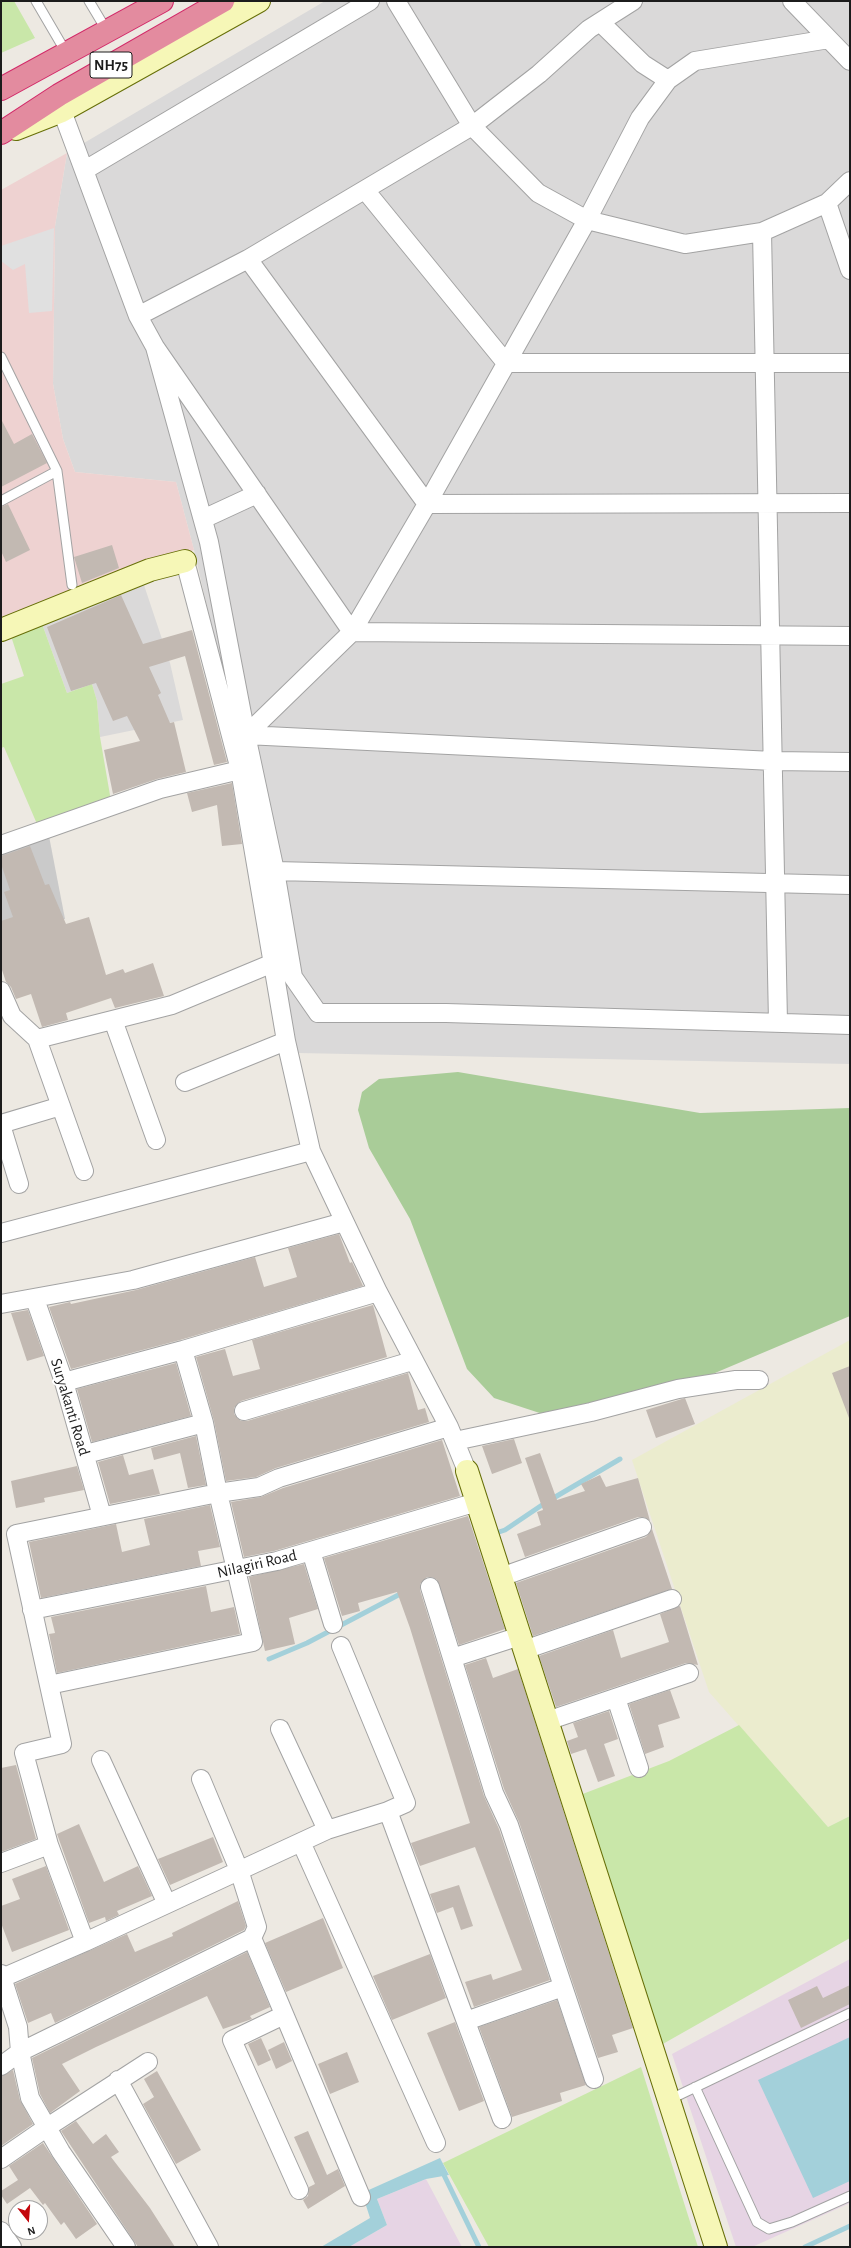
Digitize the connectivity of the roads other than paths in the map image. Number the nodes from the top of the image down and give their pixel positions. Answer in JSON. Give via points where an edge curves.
{"nodes":[{"id":1,"x":36,"y":1,"type":"edge"},
{"id":2,"x":89,"y":1,"type":"edge"},
{"id":3,"x":162,"y":1,"type":"edge"},
{"id":4,"x":223,"y":1,"type":"edge"},
{"id":5,"x":258,"y":1,"type":"edge"},
{"id":6,"x":370,"y":1,"type":"edge"},
{"id":7,"x":396,"y":1,"type":"edge"},
{"id":8,"x":633,"y":1,"type":"edge"},
{"id":9,"x":792,"y":1,"type":"edge"},
{"id":10,"x":600,"y":22,"type":"junction"},
{"id":11,"x":107,"y":31,"type":"junction"},
{"id":12,"x":829,"y":40,"type":"junction"},
{"id":13,"x":67,"y":54,"type":"junction"},
{"id":14,"x":850,"y":61,"type":"edge"},
{"id":15,"x":668,"y":80,"type":"junction"},
{"id":16,"x":1,"y":89,"type":"edge"},
{"id":17,"x":62,"y":111,"type":"junction"},
{"id":18,"x":472,"y":126,"type":"junction"},
{"id":19,"x":1,"y":133,"type":"edge"},
{"id":20,"x":85,"y":170,"type":"junction"},
{"id":21,"x":850,"y":181,"type":"edge"},
{"id":22,"x":365,"y":190,"type":"junction"},
{"id":23,"x":827,"y":204,"type":"junction"},
{"id":24,"x":587,"y":220,"type":"junction"},
{"id":25,"x":762,"y":232,"type":"junction"},
{"id":26,"x":248,"y":259,"type":"junction"},
{"id":27,"x":850,"y":270,"type":"edge"},
{"id":28,"x":138,"y":316,"type":"junction"},
{"id":29,"x":156,"y":347,"type":"junction"},
{"id":30,"x":1,"y":357,"type":"edge"},
{"id":31,"x":506,"y":363,"type":"junction"},
{"id":32,"x":765,"y":363,"type":"junction"},
{"id":33,"x":850,"y":363,"type":"edge"},
{"id":34,"x":57,"y":471,"type":"junction"},
{"id":35,"x":257,"y":494,"type":"junction"},
{"id":36,"x":1,"y":501,"type":"edge"},
{"id":37,"x":850,"y":503,"type":"edge"},
{"id":38,"x":427,"y":504,"type":"junction"},
{"id":39,"x":768,"y":504,"type":"junction"},
{"id":40,"x":203,"y":519,"type":"junction"},
{"id":41,"x":185,"y":561,"type":"joint"},
{"id":42,"x":72,"y":585,"type":"dead end"},
{"id":43,"x":1,"y":630,"type":"edge"},
{"id":44,"x":352,"y":632,"type":"junction"},
{"id":45,"x":770,"y":636,"type":"junction"},
{"id":46,"x":850,"y":636,"type":"edge"},
{"id":47,"x":246,"y":735,"type":"junction"},
{"id":48,"x":773,"y":761,"type":"junction"},
{"id":49,"x":850,"y":762,"type":"edge"},
{"id":50,"x":240,"y":770,"type":"junction"},
{"id":51,"x":1,"y":845,"type":"edge"},
{"id":52,"x":275,"y":871,"type":"junction"},
{"id":53,"x":776,"y":884,"type":"junction"},
{"id":54,"x":850,"y":885,"type":"edge"},
{"id":55,"x":273,"y":963,"type":"junction"},
{"id":56,"x":1,"y":991,"type":"edge"},
{"id":57,"x":114,"y":1020,"type":"junction"},
{"id":58,"x":778,"y":1022,"type":"junction"},
{"id":59,"x":850,"y":1025,"type":"edge"},
{"id":60,"x":37,"y":1039,"type":"junction"},
{"id":61,"x":286,"y":1041,"type":"junction"},
{"id":62,"x":185,"y":1082,"type":"dead end"},
{"id":63,"x":61,"y":1106,"type":"junction"},
{"id":64,"x":1,"y":1125,"type":"edge"},
{"id":65,"x":156,"y":1140,"type":"dead end"},
{"id":66,"x":311,"y":1151,"type":"junction"},
{"id":67,"x":84,"y":1171,"type":"dead end"},
{"id":68,"x":19,"y":1184,"type":"dead end"},
{"id":69,"x":344,"y":1222,"type":"junction"},
{"id":70,"x":1,"y":1233,"type":"edge"},
{"id":71,"x":378,"y":1292,"type":"junction"},
{"id":72,"x":35,"y":1299,"type":"junction"},
{"id":73,"x":1,"y":1304,"type":"edge"},
{"id":74,"x":183,"y":1350,"type":"junction"},
{"id":75,"x":412,"y":1361,"type":"junction"},
{"id":76,"x":759,"y":1380,"type":"dead end"},
{"id":77,"x":64,"y":1382,"type":"junction"},
{"id":78,"x":244,"y":1411,"type":"dead end"},
{"id":79,"x":204,"y":1423,"type":"junction"},
{"id":80,"x":452,"y":1434,"type":"junction"},
{"id":81,"x":86,"y":1454,"type":"junction"},
{"id":82,"x":467,"y":1471,"type":"joint"},
{"id":83,"x":218,"y":1493,"type":"junction"},
{"id":84,"x":477,"y":1502,"type":"junction"},
{"id":85,"x":102,"y":1516,"type":"junction"},
{"id":86,"x":642,"y":1527,"type":"dead end"},
{"id":87,"x":312,"y":1551,"type":"junction"},
{"id":88,"x":236,"y":1569,"type":"junction"},
{"id":89,"x":501,"y":1577,"type":"junction"},
{"id":90,"x":430,"y":1587,"type":"dead end"},
{"id":91,"x":672,"y":1599,"type":"dead end"},
{"id":92,"x":32,"y":1610,"type":"junction"},
{"id":93,"x":333,"y":1624,"type":"dead end"},
{"id":94,"x":522,"y":1643,"type":"junction"},
{"id":95,"x":341,"y":1646,"type":"dead end"},
{"id":96,"x":452,"y":1658,"type":"junction"},
{"id":97,"x":689,"y":1674,"type":"dead end"},
{"id":98,"x":49,"y":1685,"type":"junction"},
{"id":99,"x":616,"y":1698,"type":"junction"},
{"id":100,"x":547,"y":1721,"type":"junction"},
{"id":101,"x":280,"y":1729,"type":"dead end"},
{"id":102,"x":101,"y":1760,"type":"dead end"},
{"id":103,"x":639,"y":1768,"type":"dead end"},
{"id":104,"x":201,"y":1780,"type":"dead end"},
{"id":105,"x":388,"y":1811,"type":"junction"},
{"id":106,"x":327,"y":1830,"type":"junction"},
{"id":107,"x":302,"y":1842,"type":"junction"},
{"id":108,"x":49,"y":1845,"type":"junction"},
{"id":109,"x":1,"y":1863,"type":"edge"},
{"id":110,"x":239,"y":1870,"type":"junction"},
{"id":111,"x":166,"y":1904,"type":"junction"},
{"id":112,"x":252,"y":1938,"type":"junction"},
{"id":113,"x":85,"y":1942,"type":"junction"},
{"id":114,"x":2,"y":1976,"type":"edge"},
{"id":115,"x":563,"y":1987,"type":"junction"},
{"id":116,"x":850,"y":2013,"type":"edge"},
{"id":117,"x":284,"y":2016,"type":"junction"},
{"id":118,"x":466,"y":2021,"type":"junction"},
{"id":119,"x":20,"y":2052,"type":"junction"},
{"id":120,"x":148,"y":2062,"type":"dead end"},
{"id":121,"x":1,"y":2066,"type":"edge"},
{"id":122,"x":594,"y":2079,"type":"dead end"},
{"id":123,"x":118,"y":2080,"type":"junction"},
{"id":124,"x":695,"y":2087,"type":"junction"},
{"id":125,"x":677,"y":2096,"type":"dead end"},
{"id":126,"x":502,"y":2119,"type":"dead end"},
{"id":127,"x":46,"y":2128,"type":"junction"},
{"id":128,"x":436,"y":2143,"type":"dead end"},
{"id":129,"x":1,"y":2159,"type":"edge"},
{"id":130,"x":299,"y":2190,"type":"dead end"},
{"id":131,"x":850,"y":2196,"type":"edge"},
{"id":132,"x":361,"y":2197,"type":"dead end"},
{"id":133,"x":1,"y":2231,"type":"edge"},
{"id":134,"x":12,"y":2247,"type":"edge"},
{"id":135,"x":126,"y":2247,"type":"edge"},
{"id":136,"x":209,"y":2247,"type":"edge"},
{"id":137,"x":716,"y":2247,"type":"edge"}],
"edges":[{"from":1,"to":13,"type":"lane"},
{"from":2,"to":11,"type":"lane"},
{"from":3,"to":11,"type":"highway","number":"NH75"},
{"from":4,"to":19,"type":"highway","number":"NH75","via":[[59,95]]},
{"from":5,"to":17,"type":"street"},
{"from":6,"to":20,"type":"street"},
{"from":7,"to":18,"type":"street"},
{"from":8,"to":10,"type":"street"},
{"from":9,"to":12,"type":"street"},
{"from":10,"to":15,"type":"street","via":[[643,64]]},
{"from":10,"to":18,"type":"street"},
{"from":11,"to":13,"type":"highway","number":"NH75"},
{"from":12,"to":14,"type":"street"},
{"from":12,"to":15,"type":"street","via":[[696,61]]},
{"from":13,"to":16,"type":"highway","number":"NH75"},
{"from":15,"to":24,"type":"street","via":[[640,118]]},
{"from":17,"to":19,"type":"street"},
{"from":17,"to":20,"type":"street"},
{"from":18,"to":22,"type":"street"},
{"from":18,"to":24,"type":"street","via":[[538,193]]},
{"from":20,"to":28,"type":"street"},
{"from":21,"to":23,"type":"street"},
{"from":22,"to":26,"type":"street"},
{"from":22,"to":31,"type":"street"},
{"from":23,"to":25,"type":"street"},
{"from":23,"to":27,"type":"street"},
{"from":24,"to":25,"type":"street","via":[[685,244]]},
{"from":24,"to":31,"type":"street"},
{"from":25,"to":32,"type":"street"},
{"from":26,"to":28,"type":"street"},
{"from":26,"to":38,"type":"street"},
{"from":28,"to":29,"type":"street"},
{"from":29,"to":35,"type":"street"},
{"from":29,"to":40,"type":"street"},
{"from":30,"to":34,"type":"lane"},
{"from":31,"to":32,"type":"street"},
{"from":31,"to":38,"type":"street"},
{"from":32,"to":33,"type":"street"},
{"from":32,"to":39,"type":"street"},
{"from":34,"to":36,"type":"lane"},
{"from":34,"to":42,"type":"lane"},
{"from":35,"to":40,"type":"street"},
{"from":35,"to":44,"type":"street"},
{"from":37,"to":39,"type":"street"},
{"from":38,"to":39,"type":"street"},
{"from":38,"to":44,"type":"street"},
{"from":39,"to":45,"type":"street"},
{"from":40,"to":47,"type":"street"},
{"from":41,"to":43,"type":"street","via":[[150,570]]},
{"from":41,"to":50,"type":"street"},
{"from":44,"to":45,"type":"street"},
{"from":44,"to":47,"type":"street"},
{"from":45,"to":46,"type":"street"},
{"from":45,"to":48,"type":"street"},
{"from":47,"to":48,"type":"street"},
{"from":47,"to":52,"type":"street"},
{"from":48,"to":49,"type":"street"},
{"from":48,"to":53,"type":"street"},
{"from":50,"to":51,"type":"street","via":[[160,789]]},
{"from":50,"to":55,"type":"street"},
{"from":52,"to":53,"type":"street"},
{"from":52,"to":58,"type":"street","via":[[293,977],[318,1013],[446,1013]]},
{"from":53,"to":54,"type":"street"},
{"from":53,"to":58,"type":"street"},
{"from":55,"to":57,"type":"street","via":[[172,1005]]},
{"from":55,"to":61,"type":"street"},
{"from":56,"to":60,"type":"street","via":[[12,1016]]},
{"from":57,"to":60,"type":"street"},
{"from":57,"to":65,"type":"street"},
{"from":58,"to":59,"type":"street"},
{"from":60,"to":63,"type":"street"},
{"from":61,"to":62,"type":"street"},
{"from":61,"to":66,"type":"street"},
{"from":63,"to":64,"type":"street"},
{"from":63,"to":67,"type":"street"},
{"from":64,"to":68,"type":"street"},
{"from":66,"to":69,"type":"street"},
{"from":66,"to":70,"type":"street"},
{"from":69,"to":71,"type":"street"},
{"from":69,"to":72,"type":"street","via":[[132,1280]]},
{"from":71,"to":74,"type":"street"},
{"from":71,"to":75,"type":"street"},
{"from":72,"to":73,"type":"street"},
{"from":72,"to":77,"type":"street","name":"Suryakanti Road"},
{"from":74,"to":77,"type":"street"},
{"from":74,"to":79,"type":"street"},
{"from":75,"to":78,"type":"street"},
{"from":75,"to":80,"type":"street"},
{"from":76,"to":80,"type":"street","via":[[736,1380],[678,1389],[591,1412]]},
{"from":77,"to":81,"type":"street","name":"Suryakanti Road"},
{"from":79,"to":81,"type":"street"},
{"from":79,"to":83,"type":"street"},
{"from":80,"to":82,"type":"street"},
{"from":80,"to":83,"type":"street","via":[[279,1478],[259,1487]]},
{"from":81,"to":85,"type":"street","name":"Suryakanti Road"},
{"from":82,"to":84,"type":"street"},
{"from":83,"to":85,"type":"street"},
{"from":83,"to":88,"type":"street"},
{"from":84,"to":87,"type":"street","name":"Nilagiri Road"},
{"from":84,"to":89,"type":"street"},
{"from":85,"to":92,"type":"street","via":[[16,1534]]},
{"from":86,"to":89,"type":"street"},
{"from":87,"to":88,"type":"street","name":"Nilagiri Road"},
{"from":87,"to":93,"type":"street"},
{"from":88,"to":92,"type":"street","name":"Nilagiri Road"},
{"from":88,"to":98,"type":"street","via":[[253,1642]]},
{"from":89,"to":94,"type":"street"},
{"from":90,"to":96,"type":"street"},
{"from":91,"to":94,"type":"street"},
{"from":92,"to":98,"type":"street"},
{"from":94,"to":96,"type":"street"},
{"from":94,"to":100,"type":"street"},
{"from":95,"to":105,"type":"street","via":[[406,1803]]},
{"from":96,"to":115,"type":"street","via":[[494,1793],[509,1825]]},
{"from":97,"to":99,"type":"street"},
{"from":98,"to":108,"type":"street","via":[[62,1744],[24,1753]]},
{"from":99,"to":100,"type":"street"},
{"from":99,"to":103,"type":"street"},
{"from":100,"to":137,"type":"street"},
{"from":101,"to":106,"type":"street"},
{"from":102,"to":111,"type":"street"},
{"from":104,"to":110,"type":"street"},
{"from":105,"to":106,"type":"street"},
{"from":105,"to":118,"type":"street"},
{"from":106,"to":107,"type":"street"},
{"from":107,"to":110,"type":"street"},
{"from":107,"to":128,"type":"street"},
{"from":108,"to":109,"type":"street"},
{"from":108,"to":113,"type":"street"},
{"from":110,"to":111,"type":"street"},
{"from":110,"to":112,"type":"street","via":[[257,1927]]},
{"from":111,"to":113,"type":"street"},
{"from":112,"to":117,"type":"street"},
{"from":112,"to":119,"type":"street"},
{"from":113,"to":114,"type":"street"},
{"from":114,"to":119,"type":"street","via":[[18,2027]]},
{"from":115,"to":118,"type":"street"},
{"from":115,"to":122,"type":"street"},
{"from":116,"to":124,"type":"lane"},
{"from":117,"to":130,"type":"street","via":[[232,2040]]},
{"from":117,"to":132,"type":"street"},
{"from":118,"to":126,"type":"street"},
{"from":119,"to":121,"type":"street"},
{"from":119,"to":127,"type":"street","via":[[30,2098]]},
{"from":120,"to":123,"type":"street"},
{"from":123,"to":127,"type":"street"},
{"from":123,"to":136,"type":"street"},
{"from":124,"to":125,"type":"lane"},
{"from":124,"to":131,"type":"lane","via":[[757,2222],[769,2229],[792,2222]]},
{"from":127,"to":129,"type":"street"},
{"from":127,"to":135,"type":"street"},
{"from":133,"to":134,"type":"street"}]}
